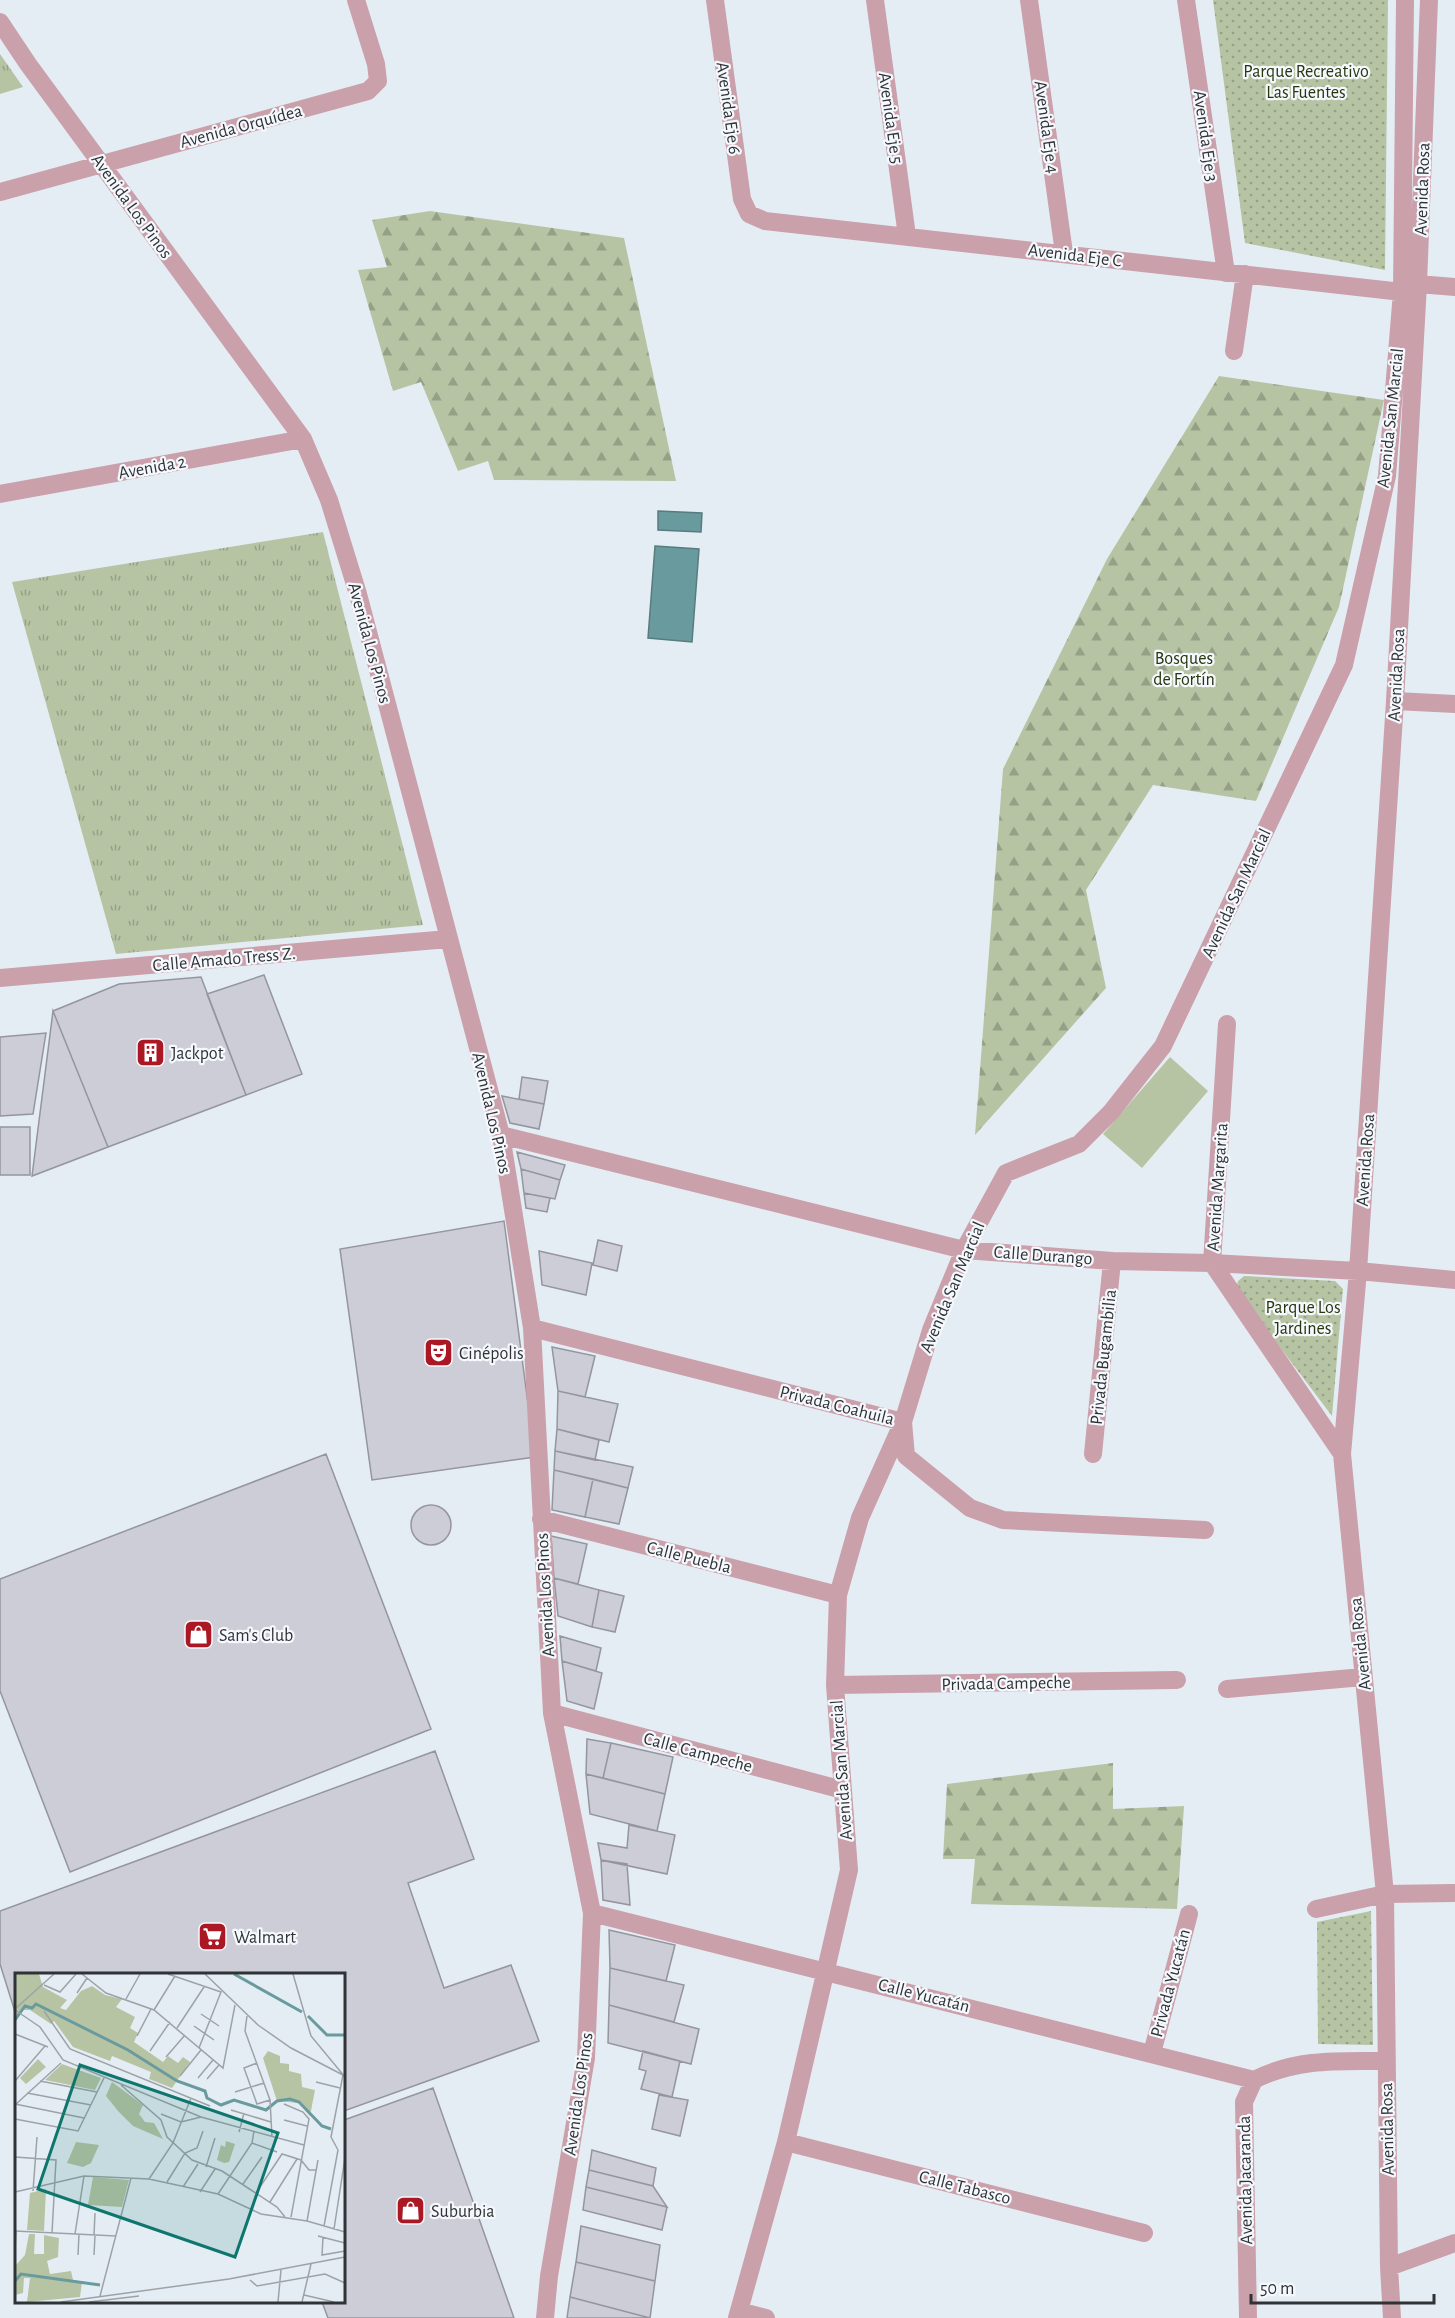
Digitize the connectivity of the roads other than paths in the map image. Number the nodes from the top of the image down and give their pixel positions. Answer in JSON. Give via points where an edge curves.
{"nodes":[{"id":1,"x":356,"y":0,"type":"edge"},
{"id":2,"x":715,"y":0,"type":"edge"},
{"id":3,"x":874,"y":0,"type":"edge"},
{"id":4,"x":1029,"y":0,"type":"edge"},
{"id":5,"x":1186,"y":0,"type":"edge"},
{"id":6,"x":1405,"y":0,"type":"edge"},
{"id":7,"x":1429,"y":0,"type":"edge"},
{"id":8,"x":0,"y":22,"type":"edge"},
{"id":9,"x":101,"y":164,"type":"junction"},
{"id":10,"x":0,"y":192,"type":"edge"},
{"id":11,"x":749,"y":214,"type":"joint"},
{"id":12,"x":907,"y":236,"type":"junction"},
{"id":13,"x":1065,"y":253,"type":"junction"},
{"id":14,"x":1226,"y":273,"type":"junction"},
{"id":15,"x":1245,"y":274,"type":"junction"},
{"id":16,"x":1455,"y":286,"type":"edge"},
{"id":17,"x":1410,"y":288,"type":"junction"},
{"id":18,"x":1234,"y":351,"type":"dead end"},
{"id":19,"x":303,"y":439,"type":"junction"},
{"id":20,"x":0,"y":494,"type":"edge"},
{"id":21,"x":1395,"y":701,"type":"junction"},
{"id":22,"x":1455,"y":704,"type":"edge"},
{"id":23,"x":448,"y":939,"type":"junction"},
{"id":24,"x":0,"y":978,"type":"edge"},
{"id":25,"x":1227,"y":1024,"type":"dead end"},
{"id":26,"x":501,"y":1135,"type":"junction"},
{"id":27,"x":964,"y":1250,"type":"junction"},
{"id":28,"x":1113,"y":1261,"type":"junction"},
{"id":29,"x":1212,"y":1263,"type":"junction"},
{"id":30,"x":1358,"y":1271,"type":"junction"},
{"id":31,"x":1455,"y":1280,"type":"edge"},
{"id":32,"x":532,"y":1328,"type":"junction"},
{"id":33,"x":903,"y":1422,"type":"junction"},
{"id":34,"x":1093,"y":1454,"type":"dead end"},
{"id":35,"x":1342,"y":1454,"type":"junction"},
{"id":36,"x":541,"y":1519,"type":"junction"},
{"id":37,"x":1205,"y":1530,"type":"dead end"},
{"id":38,"x":838,"y":1595,"type":"junction"},
{"id":39,"x":1363,"y":1677,"type":"junction"},
{"id":40,"x":1177,"y":1680,"type":"dead end"},
{"id":41,"x":835,"y":1685,"type":"junction"},
{"id":42,"x":1227,"y":1689,"type":"dead end"},
{"id":43,"x":552,"y":1713,"type":"junction"},
{"id":44,"x":843,"y":1790,"type":"junction"},
{"id":45,"x":1455,"y":1893,"type":"edge"},
{"id":46,"x":1385,"y":1894,"type":"junction"},
{"id":47,"x":1316,"y":1909,"type":"dead end"},
{"id":48,"x":592,"y":1913,"type":"junction"},
{"id":49,"x":1189,"y":1914,"type":"dead end"},
{"id":50,"x":825,"y":1971,"type":"junction"},
{"id":51,"x":1152,"y":2053,"type":"junction"},
{"id":52,"x":1386,"y":2061,"type":"junction"},
{"id":53,"x":1254,"y":2080,"type":"junction"},
{"id":54,"x":786,"y":2142,"type":"junction"},
{"id":55,"x":1144,"y":2233,"type":"dead end"},
{"id":56,"x":1455,"y":2243,"type":"edge"},
{"id":57,"x":1389,"y":2267,"type":"junction"},
{"id":58,"x":738,"y":2314,"type":"edge"},
{"id":59,"x":545,"y":2318,"type":"edge"},
{"id":60,"x":766,"y":2318,"type":"edge"},
{"id":61,"x":1248,"y":2318,"type":"edge"},
{"id":62,"x":1392,"y":2318,"type":"edge"}],
"edges":[{"from":1,"to":9,"type":"street","name":"Avenida Orquídea","via":[[376,64],[378,81],[368,91]]},
{"from":2,"to":11,"type":"street","name":"Avenida Eje 6","via":[[742,199]]},
{"from":3,"to":12,"type":"street","name":"Avenida Eje 5"},
{"from":4,"to":13,"type":"street","name":"Avenida Eje 4"},
{"from":5,"to":14,"type":"street","name":"Avenida Eje 3"},
{"from":6,"to":17,"type":"street","name":"Avenida San Marcial"},
{"from":7,"to":17,"type":"street","name":"Avenida Rosa"},
{"from":8,"to":9,"type":"street","name":"Avenida Los Pinos"},
{"from":9,"to":10,"type":"street","name":"Avenida Orquídea"},
{"from":9,"to":19,"type":"street","name":"Avenida Los Pinos"},
{"from":11,"to":12,"type":"street","name":"Avenida Eje C","via":[[765,221]]},
{"from":12,"to":13,"type":"street","name":"Avenida Eje C"},
{"from":13,"to":14,"type":"street","name":"Avenida Eje C"},
{"from":14,"to":15,"type":"street","name":"Avenida Eje C"},
{"from":15,"to":17,"type":"street","name":"Avenida Eje C"},
{"from":15,"to":18,"type":"street"},
{"from":16,"to":17,"type":"street","name":"Avenida Eje C"},
{"from":17,"to":21,"type":"street","name":"Avenida Rosa"},
{"from":17,"to":27,"type":"street","name":"Avenida San Marcial","via":[[1387,476],[1344,665],[1163,1046],[1111,1112],[1079,1144],[1006,1173]]},
{"from":19,"to":20,"type":"street","name":"Avenida 2"},
{"from":19,"to":23,"type":"street","name":"Avenida Los Pinos","via":[[329,500],[358,594]]},
{"from":21,"to":22,"type":"street"},
{"from":21,"to":30,"type":"street","name":"Avenida Rosa"},
{"from":23,"to":24,"type":"street","name":"Calle Amado Tress Z."},
{"from":23,"to":26,"type":"street","name":"Avenida Los Pinos"},
{"from":25,"to":29,"type":"street","name":"Avenida Margarita"},
{"from":26,"to":27,"type":"street","name":"Calle Durango"},
{"from":26,"to":32,"type":"street","name":"Avenida Los Pinos"},
{"from":27,"to":28,"type":"street","name":"Calle Durango"},
{"from":27,"to":33,"type":"street","name":"Avenida San Marcial","via":[[931,1330]]},
{"from":28,"to":29,"type":"street","name":"Calle Durango"},
{"from":28,"to":34,"type":"street","name":"Privada Bugambilia"},
{"from":29,"to":30,"type":"street","name":"Calle Durango"},
{"from":29,"to":35,"type":"street","name":"Avenida Margarita"},
{"from":30,"to":31,"type":"street","name":"Calle Durango"},
{"from":30,"to":35,"type":"street","name":"Avenida Rosa"},
{"from":32,"to":33,"type":"street","name":"Privada Coahuila"},
{"from":32,"to":36,"type":"street","name":"Avenida Los Pinos"},
{"from":33,"to":37,"type":"street","name":"Privada Coahuila","via":[[906,1456],[970,1508],[1003,1520]]},
{"from":33,"to":38,"type":"street","name":"Avenida San Marcial","via":[[860,1518]]},
{"from":35,"to":39,"type":"street","name":"Avenida Rosa"},
{"from":36,"to":38,"type":"street","name":"Calle Puebla"},
{"from":36,"to":43,"type":"street","name":"Avenida Los Pinos"},
{"from":38,"to":41,"type":"street","name":"Avenida San Marcial"},
{"from":39,"to":42,"type":"street"},
{"from":39,"to":46,"type":"street","name":"Avenida Rosa"},
{"from":40,"to":41,"type":"street","name":"Privada Campeche"},
{"from":41,"to":44,"type":"street","name":"Avenida San Marcial"},
{"from":43,"to":44,"type":"street","name":"Calle Campeche"},
{"from":43,"to":48,"type":"street","name":"Avenida Los Pinos"},
{"from":44,"to":50,"type":"street","name":"Avenida San Marcial","via":[[849,1870]]},
{"from":45,"to":46,"type":"street"},
{"from":46,"to":47,"type":"street"},
{"from":46,"to":52,"type":"street","name":"Avenida Rosa"},
{"from":48,"to":50,"type":"street","name":"Calle Yucatán"},
{"from":48,"to":59,"type":"street","name":"Avenida Los Pinos","via":[[586,2058]]},
{"from":49,"to":51,"type":"street","name":"Privada Yucatán"},
{"from":50,"to":51,"type":"street","name":"Calle Yucatán"},
{"from":50,"to":54,"type":"street","name":"Avenida San Marcial"},
{"from":51,"to":53,"type":"street","name":"Calle Yucatán"},
{"from":52,"to":53,"type":"street","via":[[1316,2060]]},
{"from":52,"to":57,"type":"street","name":"Avenida Rosa"},
{"from":53,"to":61,"type":"street","name":"Avenida Jacaranda","via":[[1244,2102]]},
{"from":54,"to":55,"type":"street","name":"Calle Tabasco"},
{"from":54,"to":58,"type":"street","name":"Avenida San Marcial"},
{"from":56,"to":57,"type":"street"},
{"from":57,"to":62,"type":"street","name":"Avenida Rosa"},
{"from":58,"to":60,"type":"street"}]}
